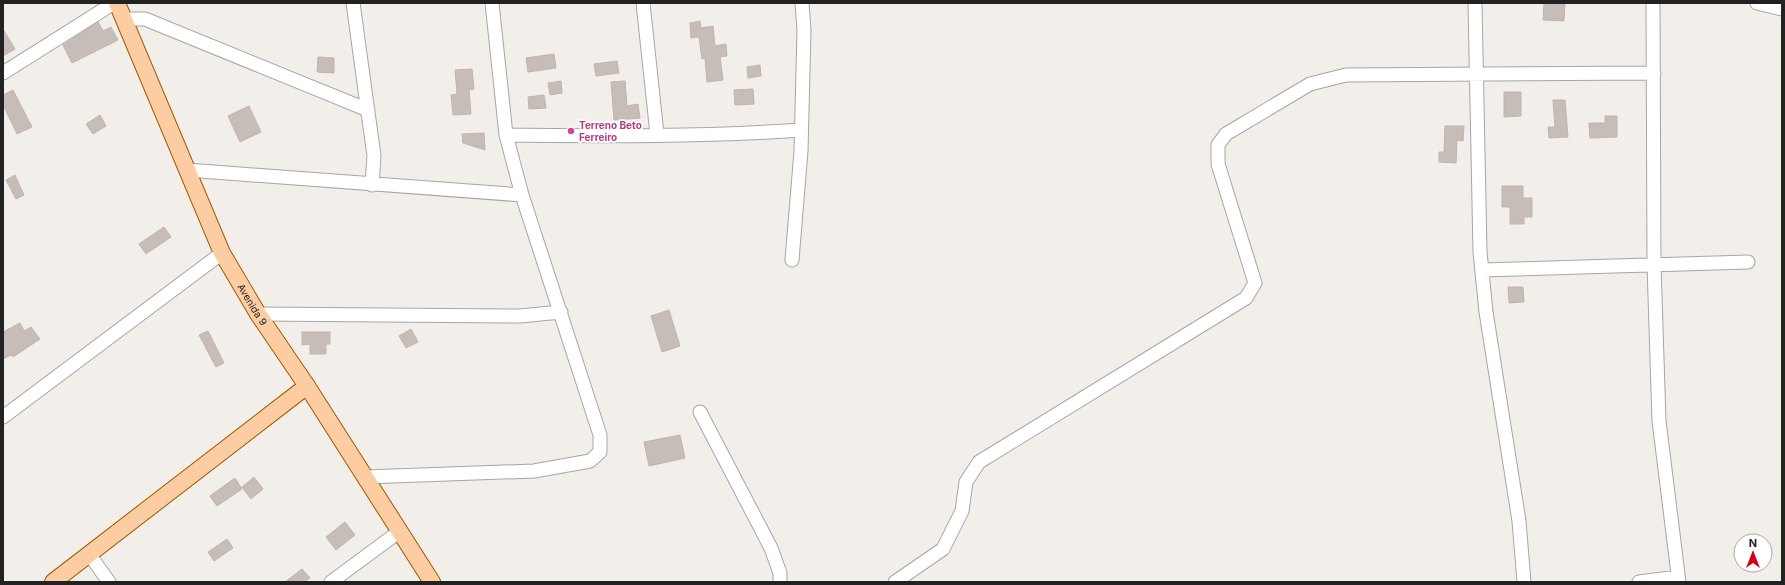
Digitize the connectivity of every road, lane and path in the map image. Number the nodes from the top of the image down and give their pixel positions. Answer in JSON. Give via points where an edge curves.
{"nodes":[{"id":1,"x":114,"y":3,"type":"edge"},
{"id":2,"x":117,"y":3,"type":"edge"},
{"id":3,"x":353,"y":3,"type":"edge"},
{"id":4,"x":492,"y":3,"type":"edge"},
{"id":5,"x":642,"y":3,"type":"edge"},
{"id":6,"x":802,"y":3,"type":"edge"},
{"id":7,"x":1475,"y":3,"type":"edge"},
{"id":8,"x":1653,"y":3,"type":"edge"},
{"id":9,"x":1757,"y":3,"type":"edge"},
{"id":10,"x":1782,"y":9,"type":"edge"},
{"id":11,"x":124,"y":19,"type":"junction"},
{"id":12,"x":3,"y":73,"type":"edge"},
{"id":13,"x":1654,"y":73,"type":"junction"},
{"id":14,"x":1476,"y":74,"type":"junction"},
{"id":15,"x":368,"y":110,"type":"junction"},
{"id":16,"x":801,"y":130,"type":"junction"},
{"id":17,"x":657,"y":134,"type":"junction"},
{"id":18,"x":506,"y":135,"type":"junction"},
{"id":19,"x":187,"y":170,"type":"junction"},
{"id":20,"x":372,"y":185,"type":"junction"},
{"id":21,"x":522,"y":195,"type":"junction"},
{"id":22,"x":222,"y":253,"type":"junction"},
{"id":23,"x":792,"y":260,"type":"dead end"},
{"id":24,"x":1748,"y":262,"type":"dead end"},
{"id":25,"x":1654,"y":265,"type":"junction"},
{"id":26,"x":1482,"y":270,"type":"junction"},
{"id":27,"x":561,"y":312,"type":"junction"},
{"id":28,"x":258,"y":314,"type":"junction"},
{"id":29,"x":307,"y":386,"type":"junction"},
{"id":30,"x":5,"y":411,"type":"edge"},
{"id":31,"x":700,"y":412,"type":"dead end"},
{"id":32,"x":365,"y":477,"type":"junction"},
{"id":33,"x":400,"y":531,"type":"junction"},
{"id":34,"x":89,"y":554,"type":"junction"},
{"id":35,"x":1679,"y":580,"type":"edge"},
{"id":36,"x":53,"y":582,"type":"edge"},
{"id":37,"x":109,"y":582,"type":"edge"},
{"id":38,"x":330,"y":582,"type":"edge"},
{"id":39,"x":432,"y":582,"type":"edge"},
{"id":40,"x":780,"y":582,"type":"edge"},
{"id":41,"x":895,"y":582,"type":"edge"},
{"id":42,"x":1524,"y":582,"type":"edge"},
{"id":43,"x":1640,"y":582,"type":"edge"}],
"edges":[{"from":1,"to":12,"type":"street"},
{"from":2,"to":11,"type":"main road","name":"Avenida 9"},
{"from":3,"to":15,"type":"street"},
{"from":4,"to":18,"type":"street"},
{"from":5,"to":17,"type":"street"},
{"from":6,"to":16,"type":"street","via":[[804,30]]},
{"from":7,"to":14,"type":"street"},
{"from":8,"to":13,"type":"street"},
{"from":9,"to":10,"type":"street"},
{"from":11,"to":15,"type":"street","via":[[145,19]]},
{"from":11,"to":19,"type":"main road","name":"Avenida 9"},
{"from":13,"to":14,"type":"street"},
{"from":13,"to":25,"type":"street"},
{"from":14,"to":26,"type":"street"},
{"from":14,"to":41,"type":"street","via":[[1346,75],[1310,84],[1226,134],[1218,145],[1218,164],[1255,283],[1246,298],[979,462],[966,482],[962,511],[943,549]]},
{"from":15,"to":20,"type":"street","via":[[374,156]]},
{"from":16,"to":17,"type":"street"},
{"from":16,"to":23,"type":"street"},
{"from":17,"to":18,"type":"street","via":[[633,137]]},
{"from":18,"to":21,"type":"street"},
{"from":19,"to":20,"type":"street"},
{"from":19,"to":22,"type":"main road","name":"Avenida 9"},
{"from":20,"to":21,"type":"street"},
{"from":21,"to":27,"type":"street"},
{"from":22,"to":28,"type":"main road","name":"Avenida 9"},
{"from":22,"to":30,"type":"street"},
{"from":24,"to":25,"type":"street"},
{"from":25,"to":26,"type":"street"},
{"from":25,"to":35,"type":"street","via":[[1658,421]]},
{"from":26,"to":42,"type":"street","via":[[1486,312],[1519,521]]},
{"from":27,"to":28,"type":"street","via":[[520,316]]},
{"from":27,"to":32,"type":"street","via":[[600,435],[600,452],[590,461],[534,471]]},
{"from":28,"to":29,"type":"main road","name":"Avenida 9"},
{"from":29,"to":32,"type":"main road","name":"Avenida 9"},
{"from":29,"to":34,"type":"main road"},
{"from":31,"to":40,"type":"street","via":[[771,548],[780,573]]},
{"from":32,"to":33,"type":"main road","name":"Avenida 9"},
{"from":33,"to":38,"type":"street"},
{"from":33,"to":39,"type":"main road","name":"Avenida 9"},
{"from":34,"to":36,"type":"main road"},
{"from":34,"to":37,"type":"street"},
{"from":35,"to":43,"type":"street"}]}
